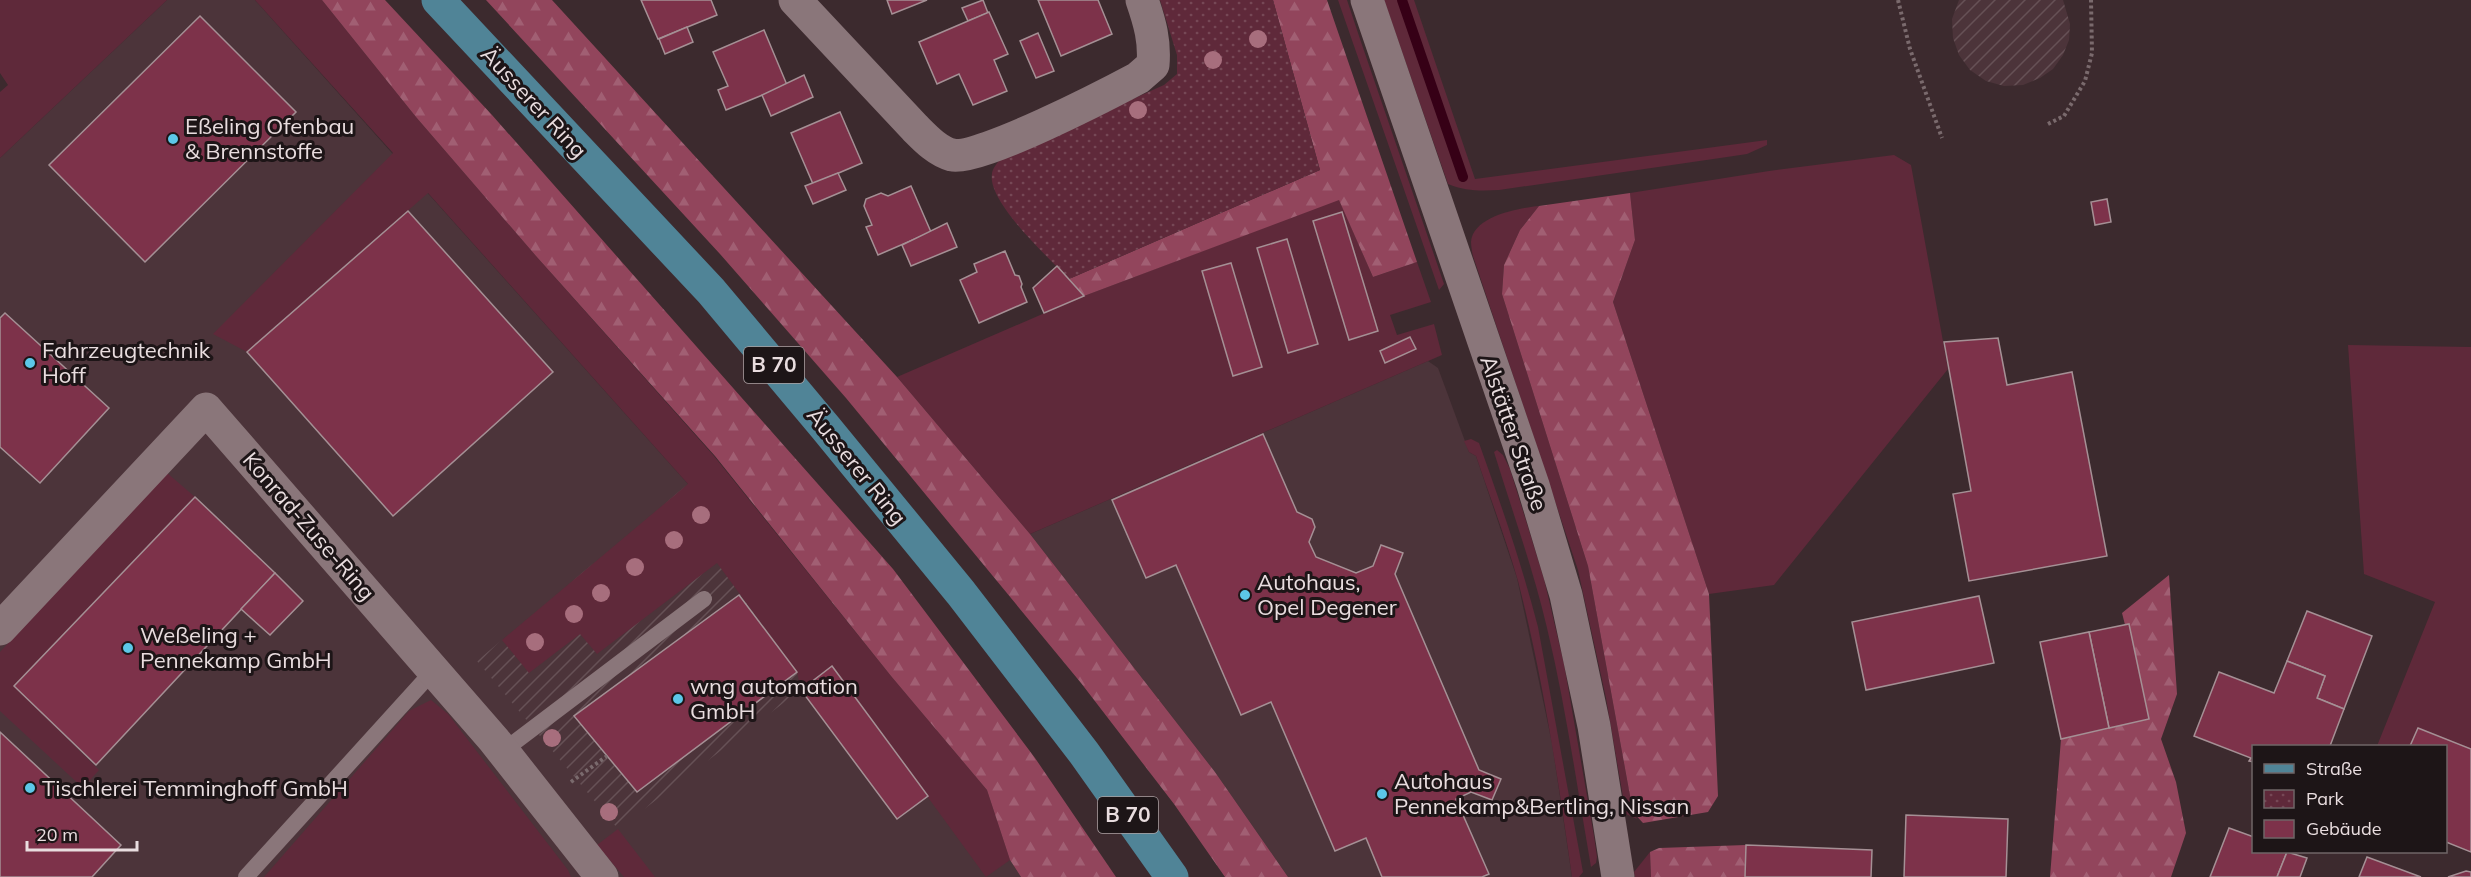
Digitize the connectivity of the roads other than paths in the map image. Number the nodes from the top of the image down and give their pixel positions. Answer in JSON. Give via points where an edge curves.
{"nodes":[{"id":1,"x":438,"y":0,"type":"edge"},
{"id":2,"x":795,"y":0,"type":"edge"},
{"id":3,"x":1142,"y":0,"type":"edge"},
{"id":4,"x":1367,"y":0,"type":"edge"},
{"id":5,"x":704,"y":599,"type":"dead end"},
{"id":6,"x":0,"y":629,"type":"edge"},
{"id":7,"x":434,"y":670,"type":"junction"},
{"id":8,"x":502,"y":751,"type":"junction"},
{"id":9,"x":246,"y":877,"type":"edge"},
{"id":10,"x":602,"y":877,"type":"edge"},
{"id":11,"x":1172,"y":877,"type":"edge"},
{"id":12,"x":1618,"y":877,"type":"edge"}],
"edges":[{"from":1,"to":11,"type":"main road","name":"Äusserer Ring","number":"B 70","via":[[711,291],[810,409],[961,593]]},
{"from":2,"to":3,"type":"street","via":[[930,143],[952,155],[978,152],[1008,141],[1138,78],[1153,65],[1155,47]]},
{"from":4,"to":12,"type":"street","name":"Alstätter Straße","via":[[1533,485],[1566,596],[1594,726]]},
{"from":5,"to":8,"type":"lane"},
{"from":6,"to":7,"type":"street","name":"Konrad-Zuse-Ring","via":[[206,409]]},
{"from":7,"to":8,"type":"street","name":"Konrad-Zuse-Ring"},
{"from":7,"to":9,"type":"lane"},
{"from":8,"to":10,"type":"street","name":"Konrad-Zuse-Ring"}]}
